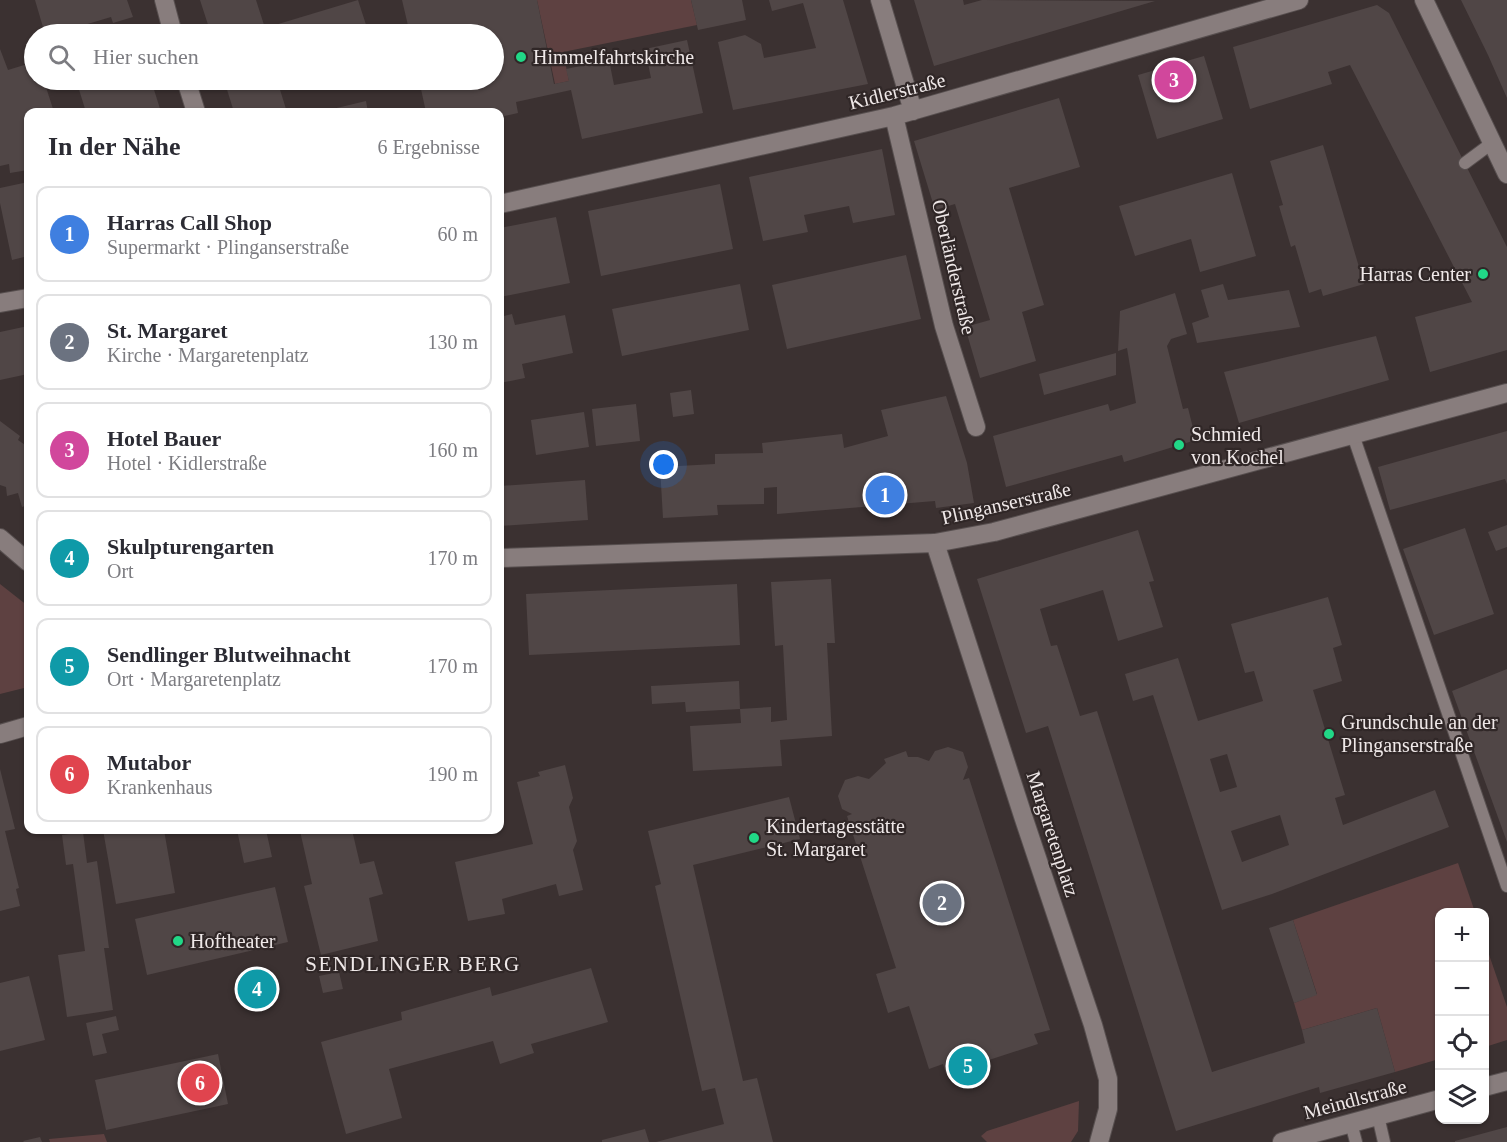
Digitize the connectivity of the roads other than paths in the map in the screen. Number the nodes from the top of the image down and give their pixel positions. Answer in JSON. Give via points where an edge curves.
{"nodes":[{"id":1,"x":164,"y":0,"type":"edge"},
{"id":2,"x":880,"y":0,"type":"edge"},
{"id":3,"x":1299,"y":0,"type":"edge"},
{"id":4,"x":1424,"y":0,"type":"edge"},
{"id":5,"x":170,"y":24,"type":"edge"},
{"id":6,"x":189,"y":90,"type":"edge"},
{"id":7,"x":194,"y":108,"type":"edge"},
{"id":8,"x":913,"y":111,"type":"junction"},
{"id":9,"x":894,"y":117,"type":"junction"},
{"id":10,"x":1492,"y":143,"type":"junction"},
{"id":11,"x":1465,"y":163,"type":"dead end"},
{"id":12,"x":1507,"y":174,"type":"edge"},
{"id":13,"x":504,"y":203,"type":"edge"},
{"id":14,"x":24,"y":299,"type":"edge"},
{"id":15,"x":0,"y":303,"type":"edge"},
{"id":16,"x":1507,"y":393,"type":"edge"},
{"id":17,"x":976,"y":427,"type":"dead end"},
{"id":18,"x":1353,"y":435,"type":"junction"},
{"id":19,"x":0,"y":538,"type":"edge"},
{"id":20,"x":935,"y":543,"type":"junction"},
{"id":21,"x":504,"y":558,"type":"edge"},
{"id":22,"x":24,"y":559,"type":"edge"},
{"id":23,"x":24,"y":727,"type":"edge"},
{"id":24,"x":0,"y":734,"type":"edge"},
{"id":25,"x":1507,"y":886,"type":"edge"},
{"id":26,"x":1507,"y":1081,"type":"edge"},
{"id":27,"x":1489,"y":1086,"type":"edge"},
{"id":28,"x":1435,"y":1100,"type":"edge"},
{"id":29,"x":1378,"y":1116,"type":"junction"},
{"id":30,"x":1351,"y":1123,"type":"junction"},
{"id":31,"x":1099,"y":1142,"type":"edge"},
{"id":32,"x":1281,"y":1142,"type":"edge"},
{"id":33,"x":1356,"y":1142,"type":"edge"},
{"id":34,"x":1384,"y":1142,"type":"edge"}],
"edges":[{"from":1,"to":5,"type":"street"},
{"from":2,"to":8,"type":"street"},
{"from":3,"to":8,"type":"street","name":"Kidlerstraße"},
{"from":4,"to":10,"type":"street"},
{"from":6,"to":7,"type":"street"},
{"from":8,"to":9,"type":"street","name":"Kidlerstraße"},
{"from":9,"to":13,"type":"street","name":"Kidlerstraße"},
{"from":9,"to":17,"type":"street","name":"Oberländerstraße","via":[[944,326]]},
{"from":10,"to":11,"type":"lane"},
{"from":10,"to":12,"type":"street"},
{"from":14,"to":15,"type":"street"},
{"from":16,"to":18,"type":"street","name":"Plinganserstraße"},
{"from":18,"to":20,"type":"street","name":"Plinganserstraße","via":[[994,532]]},
{"from":18,"to":25,"type":"lane"},
{"from":19,"to":22,"type":"street"},
{"from":20,"to":21,"type":"street","name":"Plinganserstraße"},
{"from":20,"to":31,"type":"street","name":"Margaretenplatz","via":[[1108,1079],[1107,1109]]},
{"from":23,"to":24,"type":"street"},
{"from":26,"to":27,"type":"street"},
{"from":28,"to":29,"type":"street","name":"Meindlstraße"},
{"from":29,"to":30,"type":"street","name":"Meindlstraße"},
{"from":29,"to":34,"type":"lane"},
{"from":30,"to":32,"type":"street","name":"Meindlstraße"},
{"from":30,"to":33,"type":"lane"}]}
